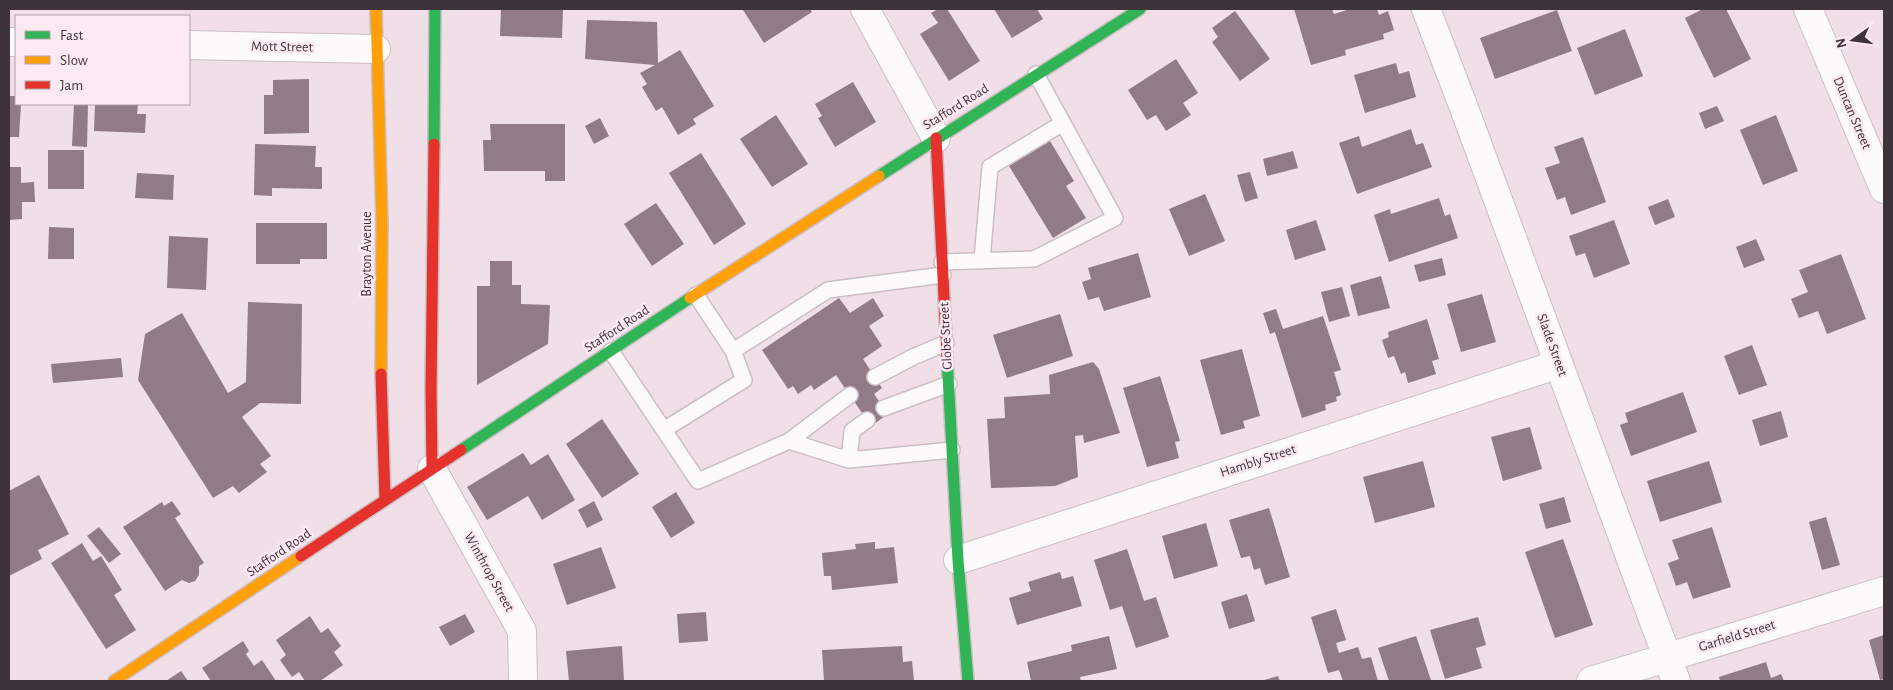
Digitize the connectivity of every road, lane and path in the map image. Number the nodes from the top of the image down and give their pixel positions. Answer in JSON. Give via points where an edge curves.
{"nodes":[{"id":1,"x":376,"y":9,"type":"edge"},
{"id":2,"x":435,"y":9,"type":"edge"},
{"id":3,"x":865,"y":9,"type":"edge"},
{"id":4,"x":1140,"y":9,"type":"edge"},
{"id":5,"x":1426,"y":9,"type":"edge"},
{"id":6,"x":1808,"y":9,"type":"edge"},
{"id":7,"x":190,"y":46,"type":"edge"},
{"id":8,"x":376,"y":49,"type":"junction"},
{"id":9,"x":1036,"y":74,"type":"junction"},
{"id":10,"x":1063,"y":123,"type":"junction"},
{"id":11,"x":936,"y":138,"type":"junction"},
{"id":12,"x":1884,"y":189,"type":"edge"},
{"id":13,"x":982,"y":260,"type":"junction"},
{"id":14,"x":943,"y":269,"type":"junction"},
{"id":15,"x":696,"y":295,"type":"junction"},
{"id":16,"x":946,"y":343,"type":"junction"},
{"id":17,"x":611,"y":351,"type":"junction"},
{"id":18,"x":733,"y":351,"type":"junction"},
{"id":19,"x":1559,"y":364,"type":"junction"},
{"id":20,"x":875,"y":377,"type":"dead end"},
{"id":21,"x":949,"y":384,"type":"junction"},
{"id":22,"x":850,"y":395,"type":"dead end"},
{"id":23,"x":884,"y":408,"type":"dead end"},
{"id":24,"x":867,"y":420,"type":"dead end"},
{"id":25,"x":665,"y":429,"type":"junction"},
{"id":26,"x":789,"y":440,"type":"junction"},
{"id":27,"x":952,"y":450,"type":"junction"},
{"id":28,"x":849,"y":460,"type":"junction"},
{"id":29,"x":432,"y":469,"type":"junction"},
{"id":30,"x":385,"y":499,"type":"junction"},
{"id":31,"x":958,"y":560,"type":"junction"},
{"id":32,"x":1884,"y":592,"type":"edge"},
{"id":33,"x":1672,"y":669,"type":"edge"},
{"id":34,"x":114,"y":681,"type":"edge"},
{"id":35,"x":523,"y":681,"type":"edge"},
{"id":36,"x":968,"y":681,"type":"edge"},
{"id":37,"x":1590,"y":681,"type":"edge"}],
"edges":[{"from":1,"to":8,"type":"main road","name":"Brayton Avenue"},
{"from":2,"to":29,"type":"main road"},
{"from":3,"to":11,"type":"street","name":"Globe Street"},
{"from":4,"to":9,"type":"main road","name":"Stafford Road"},
{"from":5,"to":19,"type":"street","name":"Slade Street"},
{"from":6,"to":12,"type":"street","name":"Duncan Street"},
{"from":7,"to":8,"type":"street","name":"Mott Street"},
{"from":8,"to":30,"type":"main road","name":"Brayton Avenue"},
{"from":9,"to":10,"type":"lane"},
{"from":9,"to":11,"type":"main road","name":"Stafford Road"},
{"from":10,"to":13,"type":"lane","via":[[990,167]]},
{"from":10,"to":13,"type":"lane","via":[[1115,218],[1034,259]]},
{"from":11,"to":14,"type":"main road","name":"Globe Street"},
{"from":11,"to":15,"type":"main road","name":"Stafford Road"},
{"from":13,"to":14,"type":"lane"},
{"from":14,"to":16,"type":"main road","name":"Globe Street"},
{"from":14,"to":18,"type":"lane","via":[[828,290]]},
{"from":15,"to":17,"type":"main road","name":"Stafford Road"},
{"from":15,"to":18,"type":"lane"},
{"from":16,"to":20,"type":"lane"},
{"from":16,"to":21,"type":"main road","name":"Globe Street"},
{"from":17,"to":25,"type":"lane"},
{"from":17,"to":29,"type":"main road","name":"Stafford Road"},
{"from":18,"to":25,"type":"lane","via":[[744,380]]},
{"from":19,"to":31,"type":"street","name":"Hambly Street"},
{"from":19,"to":33,"type":"street","name":"Slade Street"},
{"from":21,"to":23,"type":"lane"},
{"from":21,"to":27,"type":"main road","name":"Globe Street"},
{"from":22,"to":26,"type":"lane"},
{"from":24,"to":28,"type":"lane","via":[[852,431]]},
{"from":25,"to":26,"type":"lane","via":[[698,481]]},
{"from":26,"to":28,"type":"lane"},
{"from":27,"to":28,"type":"lane"},
{"from":27,"to":31,"type":"main road","name":"Globe Street"},
{"from":29,"to":30,"type":"main road","name":"Stafford Road"},
{"from":29,"to":35,"type":"street","name":"Winthrop Street","via":[[522,631]]},
{"from":30,"to":34,"type":"main road","name":"Stafford Road"},
{"from":31,"to":36,"type":"main road","name":"Globe Street"},
{"from":32,"to":33,"type":"street","name":"Garfield Street"},
{"from":33,"to":37,"type":"street","name":"Garfield Street"}]}
